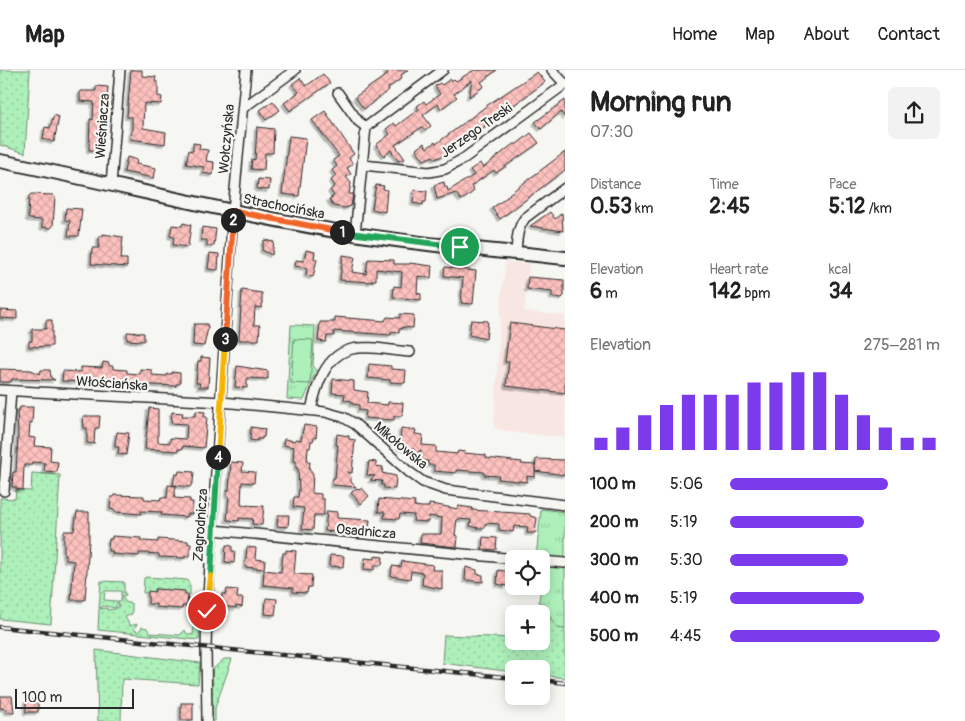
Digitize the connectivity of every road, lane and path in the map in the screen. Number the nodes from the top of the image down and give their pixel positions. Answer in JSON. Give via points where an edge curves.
{"nodes":[{"id":1,"x":120,"y":70,"type":"edge"},
{"id":2,"x":246,"y":70,"type":"edge"},
{"id":3,"x":295,"y":70,"type":"edge"},
{"id":4,"x":443,"y":70,"type":"edge"},
{"id":5,"x":552,"y":70,"type":"edge"},
{"id":6,"x":565,"y":84,"type":"edge"},
{"id":7,"x":338,"y":93,"type":"dead end"},
{"id":8,"x":243,"y":108,"type":"junction"},
{"id":9,"x":366,"y":127,"type":"junction"},
{"id":10,"x":0,"y":161,"type":"edge"},
{"id":11,"x":363,"y":165,"type":"junction"},
{"id":12,"x":111,"y":185,"type":"junction"},
{"id":13,"x":565,"y":188,"type":"edge"},
{"id":14,"x":233,"y":211,"type":"junction"},
{"id":15,"x":355,"y":234,"type":"junction"},
{"id":16,"x":516,"y":253,"type":"junction"},
{"id":17,"x":565,"y":258,"type":"edge"},
{"id":18,"x":410,"y":352,"type":"dead end"},
{"id":19,"x":0,"y":390,"type":"edge"},
{"id":20,"x":11,"y":391,"type":"junction"},
{"id":21,"x":222,"y":402,"type":"junction"},
{"id":22,"x":312,"y":410,"type":"junction"},
{"id":23,"x":4,"y":491,"type":"dead end"},
{"id":24,"x":565,"y":505,"type":"edge"},
{"id":25,"x":214,"y":530,"type":"junction"},
{"id":26,"x":505,"y":558,"type":"edge"},
{"id":27,"x":550,"y":562,"type":"edge"},
{"id":28,"x":565,"y":563,"type":"edge"},
{"id":29,"x":207,"y":721,"type":"edge"}],
"edges":[{"from":1,"to":12,"type":"street","name":"Wieśniacza"},
{"from":2,"to":8,"type":"street","name":"Wołczyńska"},
{"from":3,"to":8,"type":"street"},
{"from":4,"to":9,"type":"street"},
{"from":5,"to":6,"type":"street"},
{"from":6,"to":11,"type":"street","name":"Jerzego Treski","via":[[445,169],[428,172]]},
{"from":7,"to":9,"type":"street"},
{"from":8,"to":14,"type":"street","name":"Wołczyńska"},
{"from":9,"to":11,"type":"street"},
{"from":10,"to":12,"type":"main road","name":"Strachocińska"},
{"from":11,"to":15,"type":"street"},
{"from":12,"to":14,"type":"main road","name":"Strachocińska"},
{"from":13,"to":16,"type":"street","via":[[521,223]]},
{"from":14,"to":15,"type":"main road","name":"Strachocińska"},
{"from":14,"to":21,"type":"street","name":"Zagrodnicza"},
{"from":15,"to":16,"type":"main road","name":"Strachocińska"},
{"from":16,"to":17,"type":"main road","name":"Strachocińska"},
{"from":18,"to":22,"type":"street","via":[[365,348],[341,354],[325,370]]},
{"from":19,"to":20,"type":"street","name":"Włościańska"},
{"from":20,"to":21,"type":"street","name":"Włościańska"},
{"from":20,"to":23,"type":"street"},
{"from":21,"to":22,"type":"street","name":"Mikołowska"},
{"from":21,"to":25,"type":"street","name":"Zagrodnicza"},
{"from":22,"to":24,"type":"street","name":"Mikołowska","via":[[343,416],[409,472],[435,487]]},
{"from":25,"to":26,"type":"street","name":"Osadnicza"},
{"from":25,"to":29,"type":"street","name":"Zagrodnicza","via":[[206,647]]},
{"from":27,"to":28,"type":"street"}]}
